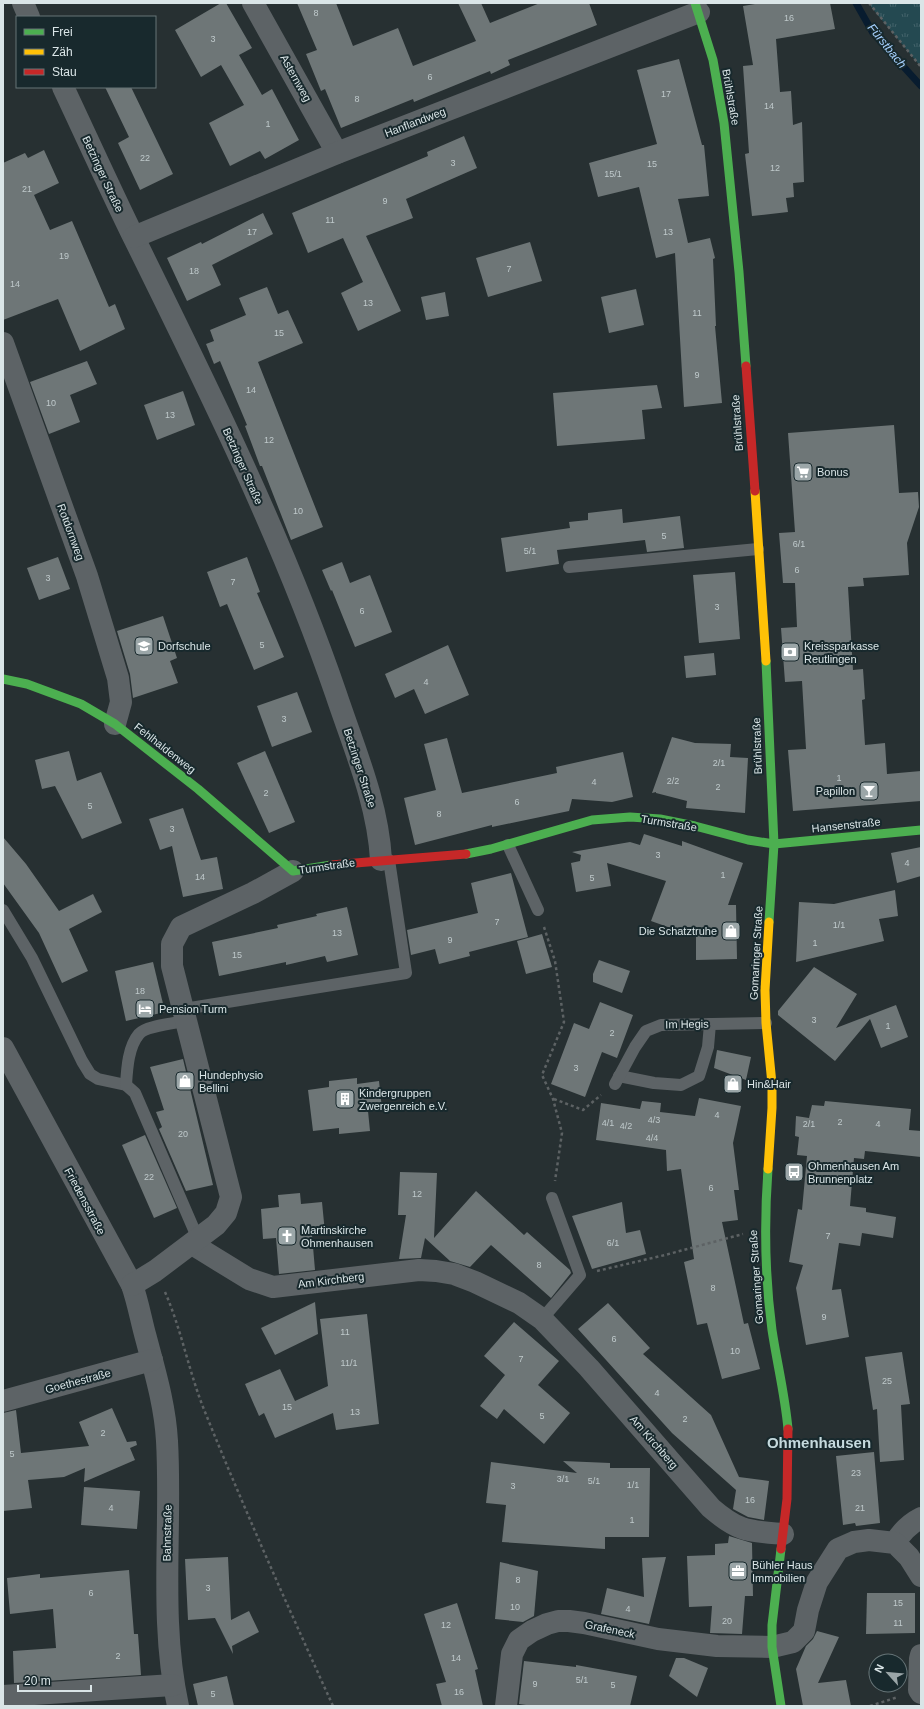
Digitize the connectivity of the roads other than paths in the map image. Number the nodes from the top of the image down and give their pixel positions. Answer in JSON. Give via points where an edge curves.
{"nodes":[{"id":1,"x":23,"y":3,"type":"edge"},
{"id":2,"x":253,"y":3,"type":"edge"},
{"id":3,"x":697,"y":8,"type":"edge"},
{"id":4,"x":29,"y":16,"type":"edge"},
{"id":5,"x":63,"y":88,"type":"edge"},
{"id":6,"x":337,"y":153,"type":"junction"},
{"id":7,"x":134,"y":237,"type":"junction"},
{"id":8,"x":3,"y":343,"type":"edge"},
{"id":9,"x":758,"y":549,"type":"junction"},
{"id":10,"x":569,"y":567,"type":"dead end"},
{"id":11,"x":3,"y":679,"type":"edge"},
{"id":12,"x":115,"y":724,"type":"junction"},
{"id":13,"x":921,"y":830,"type":"edge"},
{"id":14,"x":508,"y":844,"type":"junction"},
{"id":15,"x":774,"y":844,"type":"junction"},
{"id":16,"x":385,"y":860,"type":"junction"},
{"id":17,"x":293,"y":871,"type":"junction"},
{"id":18,"x":3,"y":910,"type":"edge"},
{"id":19,"x":538,"y":910,"type":"road end"},
{"id":20,"x":185,"y":1015,"type":"junction"},
{"id":21,"x":766,"y":1023,"type":"junction"},
{"id":22,"x":710,"y":1024,"type":"junction"},
{"id":23,"x":3,"y":1048,"type":"edge"},
{"id":24,"x":126,"y":1085,"type":"junction"},
{"id":25,"x":552,"y":1198,"type":"road end"},
{"id":26,"x":195,"y":1242,"type":"junction"},
{"id":27,"x":132,"y":1285,"type":"junction"},
{"id":28,"x":542,"y":1319,"type":"junction"},
{"id":29,"x":152,"y":1360,"type":"junction"},
{"id":30,"x":3,"y":1400,"type":"edge"},
{"id":31,"x":921,"y":1518,"type":"edge"},
{"id":32,"x":783,"y":1534,"type":"junction"},
{"id":33,"x":895,"y":1543,"type":"junction"},
{"id":34,"x":921,"y":1576,"type":"edge"},
{"id":35,"x":772,"y":1647,"type":"junction"},
{"id":36,"x":921,"y":1655,"type":"edge"},
{"id":37,"x":173,"y":1685,"type":"junction"},
{"id":38,"x":920,"y":1691,"type":"edge"},
{"id":39,"x":3,"y":1696,"type":"edge"},
{"id":40,"x":178,"y":1706,"type":"edge"},
{"id":41,"x":506,"y":1706,"type":"edge"},
{"id":42,"x":781,"y":1706,"type":"edge"}],
"edges":[{"from":1,"to":4,"type":"street"},
{"from":2,"to":6,"type":"street","name":"Asternweg"},
{"from":3,"to":6,"type":"street","name":"Hanflandweg"},
{"from":3,"to":9,"type":"street","name":"Brühlstraße","via":[[713,60],[729,162]]},
{"from":5,"to":7,"type":"street","name":"Betzinger Straße"},
{"from":6,"to":7,"type":"street","name":"Hanflandweg"},
{"from":7,"to":16,"type":"street","name":"Betzinger Straße","via":[[210,391],[300,596],[369,794]]},
{"from":8,"to":12,"type":"street","name":"Rotdornweg","via":[[87,576],[118,678],[121,702]]},
{"from":9,"to":10,"type":"lane"},
{"from":9,"to":15,"type":"street","name":"Brühlstraße","via":[[765,639]]},
{"from":11,"to":12,"type":"street","name":"Fehlhaldenweg","via":[[27,684],[81,704]]},
{"from":12,"to":17,"type":"street","name":"Fehlhaldenweg","via":[[204,794]]},
{"from":13,"to":15,"type":"street","name":"Hansenstraße"},
{"from":14,"to":15,"type":"street","name":"Turmstraße","via":[[592,820],[630,817],[667,820]]},
{"from":14,"to":16,"type":"street","name":"Turmstraße","via":[[461,855]]},
{"from":14,"to":19,"type":"lane"},
{"from":15,"to":21,"type":"street","name":"Gomaringer Straße","via":[[765,990]]},
{"from":16,"to":17,"type":"street","name":"Turmstraße"},
{"from":16,"to":20,"type":"lane","via":[[406,973]]},
{"from":17,"to":20,"type":"street","name":"Turmstraße","via":[[181,927],[172,944],[172,966]]},
{"from":18,"to":24,"type":"lane","via":[[32,958],[90,1074],[98,1079]]},
{"from":20,"to":24,"type":"lane","via":[[139,1033],[128,1065]]},
{"from":20,"to":26,"type":"street","name":"Turmstraße","via":[[231,1197],[226,1214]]},
{"from":21,"to":22,"type":"lane","name":"Im Hegis"},
{"from":21,"to":32,"type":"street","name":"Gomaringer Straße","via":[[772,1108],[764,1228],[772,1329],[786,1409],[788,1438],[787,1499]]},
{"from":22,"to":22,"type":"lane","name":"Im Hegis","via":[[661,1024],[646,1031],[617,1080],[681,1085],[699,1076],[708,1047]]},
{"from":23,"to":27,"type":"street","name":"Friedensstraße"},
{"from":24,"to":26,"type":"lane","via":[[135,1093]]},
{"from":25,"to":28,"type":"lane","via":[[580,1275]]},
{"from":26,"to":27,"type":"street"},
{"from":26,"to":28,"type":"street","name":"Am Kirchberg","via":[[249,1279],[273,1287],[388,1272],[436,1271],[475,1282],[512,1300]]},
{"from":27,"to":29,"type":"street","name":"Friedensstraße"},
{"from":28,"to":32,"type":"street","name":"Am Kirchberg","via":[[589,1368],[712,1508],[735,1526],[752,1532]]},
{"from":29,"to":30,"type":"street","name":"Goethestraße"},
{"from":29,"to":37,"type":"street","name":"Bahnstraße","via":[[164,1409],[167,1441],[167,1593]]},
{"from":31,"to":33,"type":"street","via":[[909,1524]]},
{"from":32,"to":35,"type":"street","name":"Gomaringer Straße","via":[[774,1602]]},
{"from":33,"to":34,"type":"street","via":[[908,1556]]},
{"from":33,"to":35,"type":"street","name":"Grafeneck","via":[[869,1540],[854,1542],[838,1549],[817,1582],[804,1631],[793,1642]]},
{"from":35,"to":41,"type":"street","name":"Grafeneck","via":[[717,1646],[658,1639],[584,1623],[558,1621],[532,1631],[519,1640],[512,1654]]},
{"from":35,"to":42,"type":"street","name":"Gomaringer Straße"},
{"from":36,"to":38,"type":"street"},
{"from":37,"to":39,"type":"street"},
{"from":37,"to":40,"type":"street","name":"Bahnstraße"}]}
